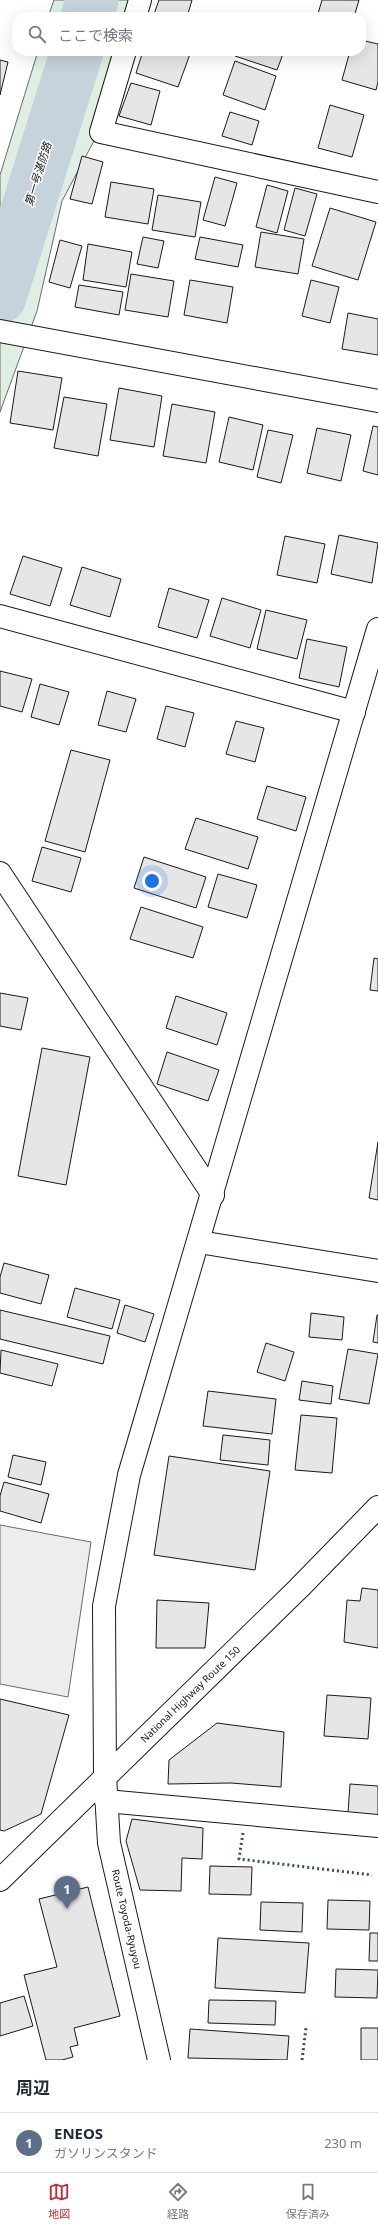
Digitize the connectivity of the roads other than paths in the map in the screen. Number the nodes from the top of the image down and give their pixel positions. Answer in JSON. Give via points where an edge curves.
{"nodes":[{"id":1,"x":140,"y":0,"type":"edge"},
{"id":2,"x":136,"y":12,"type":"edge"},
{"id":3,"x":124,"y":56,"type":"edge"},
{"id":4,"x":378,"y":192,"type":"edge"},
{"id":5,"x":7,"y":333,"type":"edge"},
{"id":6,"x":378,"y":401,"type":"edge"},
{"id":7,"x":0,"y":616,"type":"edge"},
{"id":8,"x":378,"y":629,"type":"edge"},
{"id":9,"x":354,"y":712,"type":"junction"},
{"id":10,"x":0,"y":873,"type":"edge"},
{"id":11,"x":213,"y":1195,"type":"junction"},
{"id":12,"x":199,"y":1242,"type":"junction"},
{"id":13,"x":378,"y":1271,"type":"edge"},
{"id":14,"x":378,"y":1507,"type":"edge"},
{"id":15,"x":105,"y":1776,"type":"junction"},
{"id":16,"x":106,"y":1801,"type":"junction"},
{"id":17,"x":378,"y":1826,"type":"edge"},
{"id":18,"x":0,"y":1880,"type":"edge"},
{"id":19,"x":159,"y":2060,"type":"edge"}],
"edges":[{"from":1,"to":2,"type":"main road"},
{"from":3,"to":4,"type":"main road","via":[[101,132]]},
{"from":5,"to":6,"type":"main road"},
{"from":7,"to":9,"type":"main road"},
{"from":8,"to":9,"type":"main road","name":"Route Toyoda-Ryuyou"},
{"from":9,"to":11,"type":"main road","name":"Route Toyoda-Ryuyou"},
{"from":10,"to":11,"type":"main road"},
{"from":11,"to":12,"type":"main road","name":"Route Toyoda-Ryuyou"},
{"from":12,"to":13,"type":"main road"},
{"from":12,"to":15,"type":"main road","name":"Route Toyoda-Ryuyou","via":[[129,1475],[104,1606]]},
{"from":14,"to":15,"type":"main road","name":"National Highway Route 150","via":[[299,1588]]},
{"from":15,"to":16,"type":"main road","name":"Route Toyoda-Ryuyou"},
{"from":15,"to":18,"type":"main road","name":"National Highway Route 150"},
{"from":16,"to":17,"type":"main road"},
{"from":16,"to":19,"type":"main road","name":"Route Toyoda-Ryuyou","via":[[109,1843]]}]}
